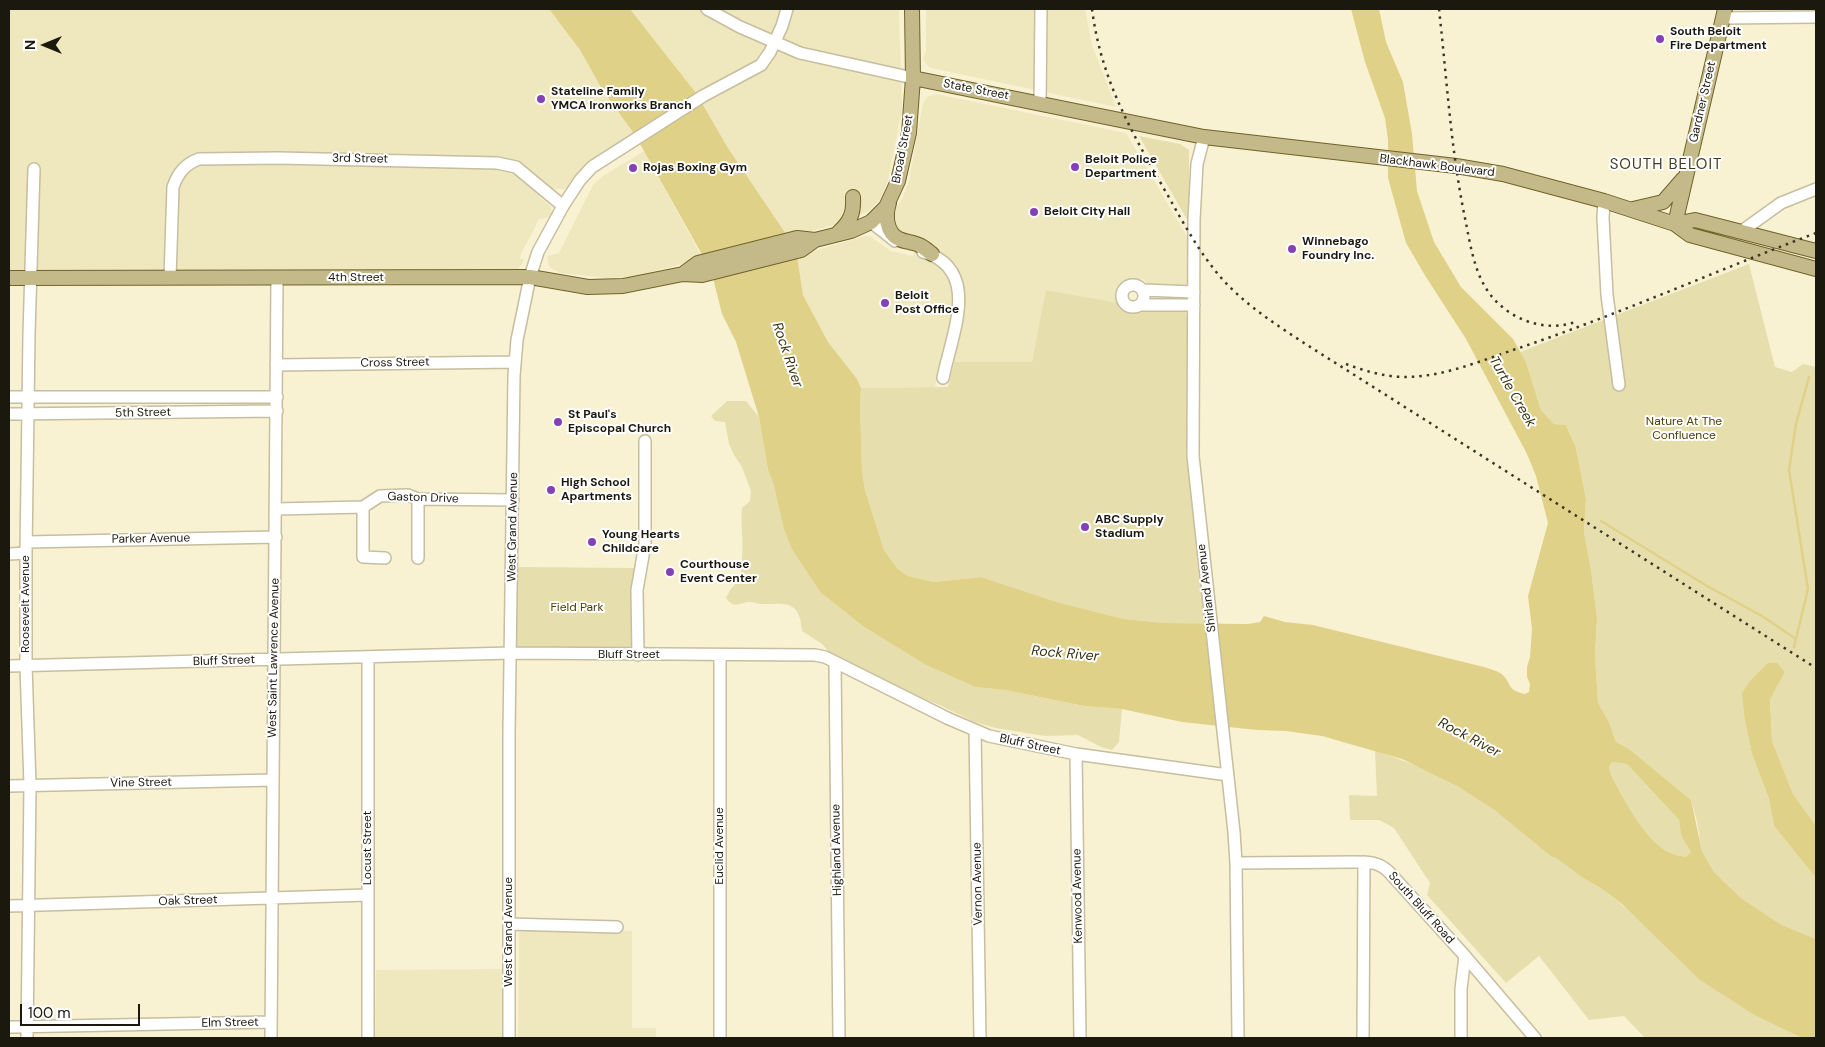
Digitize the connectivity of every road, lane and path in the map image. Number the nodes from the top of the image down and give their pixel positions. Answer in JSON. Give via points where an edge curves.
{"nodes":[{"id":1,"x":707,"y":9,"type":"edge"},
{"id":2,"x":787,"y":9,"type":"edge"},
{"id":3,"x":912,"y":9,"type":"edge"},
{"id":4,"x":1041,"y":9,"type":"edge"},
{"id":5,"x":1724,"y":13,"type":"edge"},
{"id":6,"x":1816,"y":17,"type":"edge"},
{"id":7,"x":774,"y":42,"type":"junction"},
{"id":8,"x":913,"y":78,"type":"junction"},
{"id":9,"x":1040,"y":103,"type":"junction"},
{"id":10,"x":1204,"y":137,"type":"junction"},
{"id":11,"x":1253,"y":144,"type":"joint"},
{"id":12,"x":34,"y":169,"type":"dead end"},
{"id":13,"x":1685,"y":177,"type":"junction"},
{"id":14,"x":1816,"y":189,"type":"edge"},
{"id":15,"x":853,"y":197,"type":"dead end"},
{"id":16,"x":1604,"y":201,"type":"junction"},
{"id":17,"x":889,"y":203,"type":"junction"},
{"id":18,"x":563,"y":206,"type":"junction"},
{"id":19,"x":1632,"y":210,"type":"junction"},
{"id":20,"x":870,"y":222,"type":"junction"},
{"id":21,"x":1675,"y":224,"type":"junction"},
{"id":22,"x":1742,"y":231,"type":"junction"},
{"id":23,"x":836,"y":235,"type":"junction"},
{"id":24,"x":1816,"y":251,"type":"edge"},
{"id":25,"x":936,"y":256,"type":"junction"},
{"id":26,"x":700,"y":269,"type":"joint"},
{"id":27,"x":1816,"y":270,"type":"edge"},
{"id":28,"x":530,"y":277,"type":"junction"},
{"id":29,"x":9,"y":278,"type":"edge"},
{"id":30,"x":31,"y":278,"type":"junction"},
{"id":31,"x":170,"y":278,"type":"junction"},
{"id":32,"x":277,"y":279,"type":"junction"},
{"id":33,"x":1143,"y":290,"type":"junction"},
{"id":34,"x":1194,"y":292,"type":"junction"},
{"id":35,"x":1141,"y":305,"type":"junction"},
{"id":36,"x":1194,"y":305,"type":"junction"},
{"id":37,"x":515,"y":362,"type":"junction"},
{"id":38,"x":276,"y":365,"type":"junction"},
{"id":39,"x":943,"y":378,"type":"dead end"},
{"id":40,"x":1619,"y":385,"type":"dead end"},
{"id":41,"x":9,"y":397,"type":"edge"},
{"id":42,"x":28,"y":397,"type":"junction"},
{"id":43,"x":276,"y":397,"type":"junction"},
{"id":44,"x":277,"y":411,"type":"junction"},
{"id":45,"x":9,"y":414,"type":"edge"},
{"id":46,"x":28,"y":414,"type":"junction"},
{"id":47,"x":645,"y":441,"type":"dead end"},
{"id":48,"x":418,"y":498,"type":"junction"},
{"id":49,"x":513,"y":500,"type":"junction"},
{"id":50,"x":363,"y":507,"type":"junction"},
{"id":51,"x":276,"y":509,"type":"junction"},
{"id":52,"x":276,"y":537,"type":"junction"},
{"id":53,"x":26,"y":548,"type":"junction"},
{"id":54,"x":9,"y":554,"type":"edge"},
{"id":55,"x":385,"y":558,"type":"dead end"},
{"id":56,"x":418,"y":558,"type":"dead end"},
{"id":57,"x":511,"y":653,"type":"junction"},
{"id":58,"x":638,"y":655,"type":"junction"},
{"id":59,"x":720,"y":655,"type":"junction"},
{"id":60,"x":368,"y":657,"type":"junction"},
{"id":61,"x":274,"y":659,"type":"junction"},
{"id":62,"x":835,"y":662,"type":"junction"},
{"id":63,"x":9,"y":666,"type":"edge"},
{"id":64,"x":26,"y":666,"type":"junction"},
{"id":65,"x":975,"y":731,"type":"junction"},
{"id":66,"x":1076,"y":754,"type":"junction"},
{"id":67,"x":1228,"y":775,"type":"junction"},
{"id":68,"x":273,"y":780,"type":"junction"},
{"id":69,"x":30,"y":785,"type":"junction"},
{"id":70,"x":9,"y":786,"type":"edge"},
{"id":71,"x":1364,"y":862,"type":"junction"},
{"id":72,"x":1236,"y":863,"type":"junction"},
{"id":73,"x":368,"y":895,"type":"junction"},
{"id":74,"x":273,"y":899,"type":"junction"},
{"id":75,"x":9,"y":906,"type":"edge"},
{"id":76,"x":28,"y":906,"type":"junction"},
{"id":77,"x":509,"y":924,"type":"junction"},
{"id":78,"x":616,"y":927,"type":"dead end"},
{"id":79,"x":1465,"y":956,"type":"junction"},
{"id":80,"x":271,"y":1022,"type":"junction"},
{"id":81,"x":9,"y":1027,"type":"edge"},
{"id":82,"x":27,"y":1032,"type":"edge"},
{"id":83,"x":271,"y":1038,"type":"edge"},
{"id":84,"x":368,"y":1038,"type":"edge"},
{"id":85,"x":509,"y":1038,"type":"edge"},
{"id":86,"x":720,"y":1038,"type":"edge"},
{"id":87,"x":839,"y":1038,"type":"edge"},
{"id":88,"x":980,"y":1038,"type":"edge"},
{"id":89,"x":1080,"y":1038,"type":"edge"},
{"id":90,"x":1238,"y":1038,"type":"edge"},
{"id":91,"x":1363,"y":1038,"type":"edge"},
{"id":92,"x":1461,"y":1038,"type":"edge"},
{"id":93,"x":1535,"y":1038,"type":"edge"}],
"edges":[{"from":1,"to":7,"type":"street","name":"State Street"},
{"from":2,"to":7,"type":"street","name":"West Grand Avenue"},
{"from":3,"to":8,"type":"main road","name":"Broad Street"},
{"from":4,"to":9,"type":"street"},
{"from":5,"to":6,"type":"street"},
{"from":5,"to":13,"type":"main road","name":"Gardner Street"},
{"from":7,"to":8,"type":"street","name":"State Street","via":[[817,58]]},
{"from":7,"to":18,"type":"street","name":"West Grand Avenue","via":[[755,70],[703,96],[592,167]]},
{"from":8,"to":9,"type":"main road","name":"State Street"},
{"from":8,"to":17,"type":"main road","name":"Broad Street","via":[[909,133],[898,181]]},
{"from":9,"to":10,"type":"main road","name":"State Street"},
{"from":10,"to":11,"type":"main road","name":"State Street"},
{"from":10,"to":34,"type":"street","name":"Shirland Avenue","via":[[1197,164]]},
{"from":11,"to":16,"type":"main road","name":"Blackhawk Boulevard","via":[[1456,166],[1503,174]]},
{"from":12,"to":30,"type":"street","name":"Roosevelt Avenue"},
{"from":13,"to":19,"type":"main road","via":[[1663,202]]},
{"from":13,"to":21,"type":"main road","name":"Gardner Street"},
{"from":14,"to":22,"type":"street","via":[[1781,203]]},
{"from":15,"to":23,"type":"main road","via":[[851,219]]},
{"from":16,"to":19,"type":"main road","name":"Blackhawk Boulevard"},
{"from":16,"to":40,"type":"street","via":[[1602,218],[1607,295]]},
{"from":17,"to":20,"type":"main road","name":"Broad Street"},
{"from":17,"to":25,"type":"main road","via":[[888,227],[893,234]]},
{"from":18,"to":28,"type":"street","name":"West Grand Avenue","via":[[542,242]]},
{"from":18,"to":31,"type":"street","name":"3rd Street","via":[[512,166],[488,162],[200,159],[191,162],[177,177],[173,187]]},
{"from":19,"to":21,"type":"main road","name":"Blackhawk Boulevard"},
{"from":20,"to":23,"type":"main road","name":"Broad Street"},
{"from":20,"to":25,"type":"street","via":[[906,247]]},
{"from":21,"to":22,"type":"main road","name":"Blackhawk Boulevard","via":[[1695,220]]},
{"from":21,"to":27,"type":"main road","name":"Blackhawk Boulevard","via":[[1690,234]]},
{"from":22,"to":24,"type":"main road","name":"Blackhawk Boulevard"},
{"from":23,"to":26,"type":"main road","name":"Broad Street"},
{"from":25,"to":39,"type":"street","via":[[957,281],[959,293],[959,312]]},
{"from":26,"to":28,"type":"main road","name":"4th Street","via":[[613,287],[588,287]]},
{"from":28,"to":32,"type":"main road","name":"4th Street"},
{"from":28,"to":37,"type":"street","name":"West Grand Avenue"},
{"from":29,"to":30,"type":"main road","name":"4th Street"},
{"from":30,"to":31,"type":"main road","name":"4th Street"},
{"from":30,"to":42,"type":"street","name":"Roosevelt Avenue"},
{"from":31,"to":32,"type":"main road","name":"4th Street"},
{"from":32,"to":38,"type":"street","name":"West Saint Lawrence Avenue"},
{"from":33,"to":34,"type":"street"},
{"from":33,"to":35,"type":"street"},
{"from":33,"to":35,"type":"street","via":[[1130,285],[1121,296],[1123,303],[1130,308]]},
{"from":34,"to":36,"type":"street","name":"Shirland Avenue"},
{"from":35,"to":36,"type":"street"},
{"from":36,"to":67,"type":"street","name":"Shirland Avenue","via":[[1193,456]]},
{"from":37,"to":38,"type":"street","name":"Cross Street"},
{"from":37,"to":49,"type":"street","name":"West Grand Avenue"},
{"from":38,"to":43,"type":"street","name":"West Saint Lawrence Avenue"},
{"from":41,"to":42,"type":"street","name":"5th Street"},
{"from":42,"to":43,"type":"street","name":"5th Street"},
{"from":42,"to":46,"type":"street","name":"Roosevelt Avenue"},
{"from":43,"to":44,"type":"street","name":"West Saint Lawrence Avenue"},
{"from":44,"to":46,"type":"street","name":"5th Street"},
{"from":44,"to":51,"type":"street","name":"West Saint Lawrence Avenue"},
{"from":45,"to":46,"type":"street","name":"5th Street"},
{"from":46,"to":53,"type":"street","name":"Roosevelt Avenue"},
{"from":47,"to":58,"type":"street","via":[[645,544],[637,590]]},
{"from":48,"to":49,"type":"street","name":"Gaston Drive"},
{"from":48,"to":50,"type":"street","name":"Gaston Drive","via":[[380,496]]},
{"from":48,"to":56,"type":"street"},
{"from":49,"to":57,"type":"street","name":"West Grand Avenue"},
{"from":50,"to":51,"type":"street","name":"Gaston Drive"},
{"from":50,"to":55,"type":"street","via":[[363,557]]},
{"from":51,"to":52,"type":"street","name":"West Saint Lawrence Avenue"},
{"from":52,"to":53,"type":"street","name":"Parker Avenue"},
{"from":52,"to":61,"type":"street","name":"West Saint Lawrence Avenue"},
{"from":53,"to":54,"type":"street","name":"Parker Avenue"},
{"from":53,"to":64,"type":"street","name":"Roosevelt Avenue"},
{"from":57,"to":58,"type":"street","name":"Bluff Street"},
{"from":57,"to":60,"type":"street","name":"Bluff Street"},
{"from":57,"to":77,"type":"street","name":"West Grand Avenue"},
{"from":58,"to":59,"type":"street","name":"Bluff Street"},
{"from":59,"to":62,"type":"street","name":"Bluff Street","via":[[815,655]]},
{"from":59,"to":86,"type":"street","name":"Euclid Avenue"},
{"from":60,"to":61,"type":"street","name":"Bluff Street"},
{"from":60,"to":73,"type":"street","name":"Locust Street"},
{"from":61,"to":64,"type":"street","name":"Bluff Street"},
{"from":61,"to":68,"type":"street","name":"West Saint Lawrence Avenue"},
{"from":62,"to":65,"type":"street","name":"Bluff Street"},
{"from":62,"to":87,"type":"street","name":"Highland Avenue"},
{"from":63,"to":64,"type":"street","name":"Bluff Street"},
{"from":64,"to":69,"type":"street","name":"Roosevelt Avenue"},
{"from":65,"to":66,"type":"street","name":"Bluff Street"},
{"from":65,"to":88,"type":"street","name":"Vernon Avenue"},
{"from":66,"to":67,"type":"street","name":"Bluff Street"},
{"from":66,"to":89,"type":"street","name":"Kenwood Avenue"},
{"from":67,"to":72,"type":"street","name":"Shirland Avenue"},
{"from":68,"to":69,"type":"street","name":"Vine Street"},
{"from":68,"to":74,"type":"street","name":"West Saint Lawrence Avenue"},
{"from":69,"to":70,"type":"street","name":"Vine Street"},
{"from":69,"to":76,"type":"street","name":"Roosevelt Avenue"},
{"from":71,"to":72,"type":"street","name":"South Bluff Road"},
{"from":71,"to":79,"type":"street","name":"South Bluff Road","via":[[1375,863],[1389,872]]},
{"from":71,"to":91,"type":"street"},
{"from":72,"to":90,"type":"street","name":"Shirland Avenue"},
{"from":73,"to":74,"type":"street","name":"Oak Street"},
{"from":73,"to":84,"type":"street","name":"Locust Street"},
{"from":74,"to":76,"type":"street","name":"Oak Street"},
{"from":74,"to":80,"type":"street","name":"West Saint Lawrence Avenue"},
{"from":75,"to":76,"type":"street","name":"Oak Street"},
{"from":76,"to":82,"type":"street","name":"Roosevelt Avenue"},
{"from":77,"to":78,"type":"street"},
{"from":77,"to":85,"type":"street","name":"West Grand Avenue"},
{"from":79,"to":92,"type":"street"},
{"from":79,"to":93,"type":"street","name":"South Bluff Road"},
{"from":80,"to":82,"type":"street","name":"Elm Street"},
{"from":80,"to":83,"type":"street","name":"West Saint Lawrence Avenue"},
{"from":81,"to":82,"type":"street","name":"Elm Street"}]}
